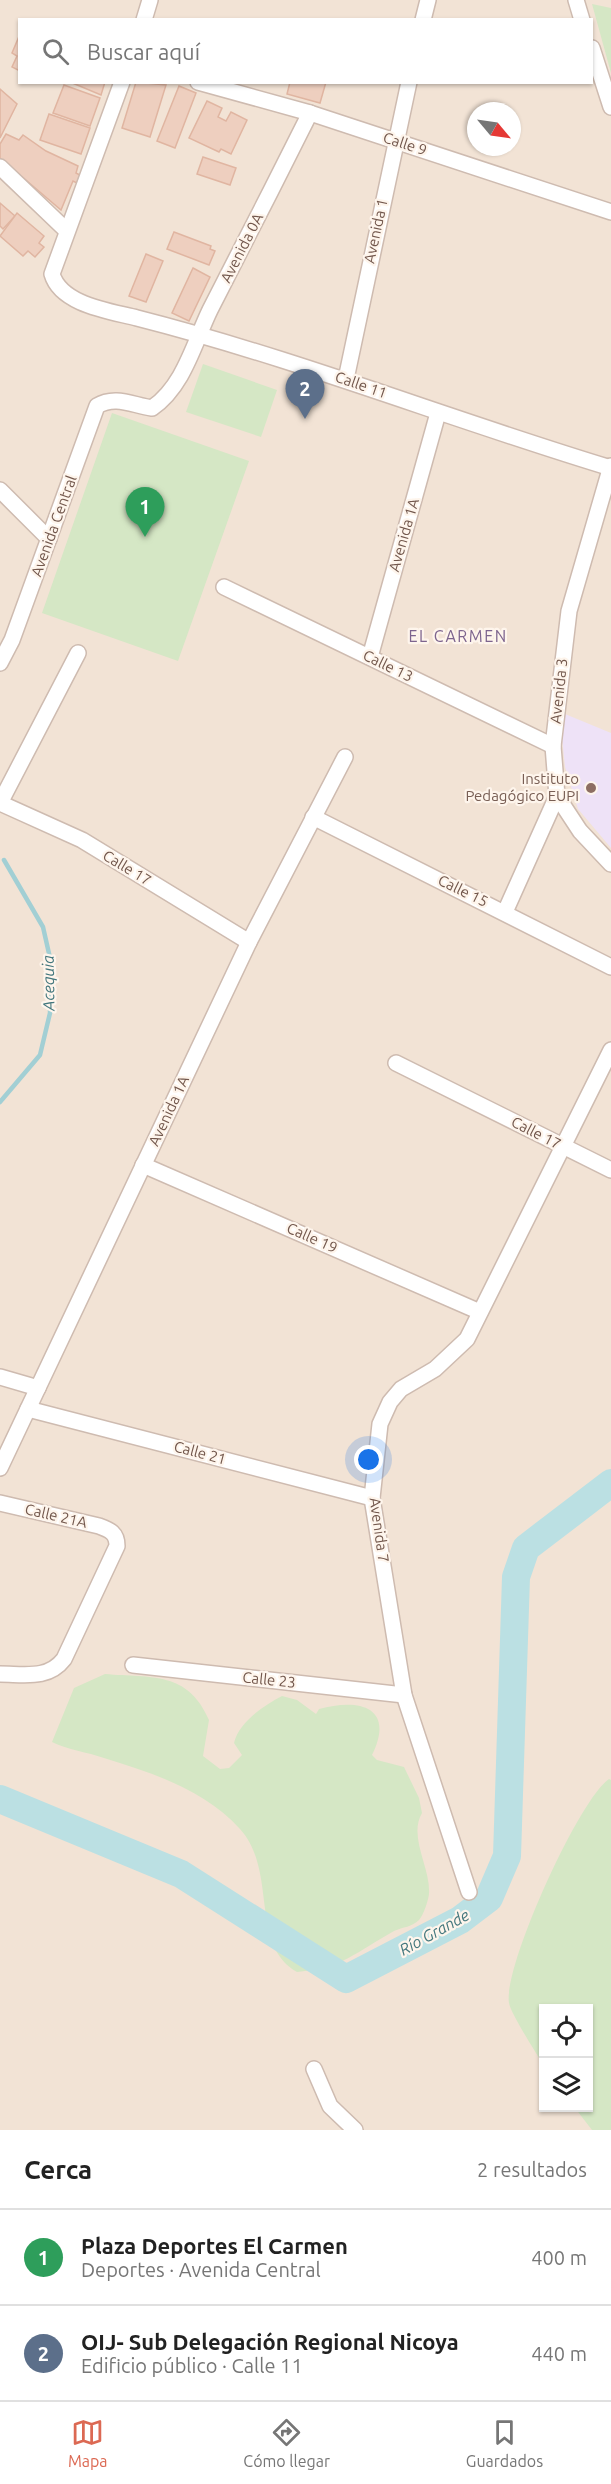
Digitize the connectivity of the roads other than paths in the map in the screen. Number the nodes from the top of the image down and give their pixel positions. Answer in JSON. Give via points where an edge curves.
{"nodes":[{"id":1,"x":150,"y":0,"type":"edge"},
{"id":2,"x":428,"y":0,"type":"edge"},
{"id":3,"x":576,"y":0,"type":"edge"},
{"id":4,"x":145,"y":18,"type":"edge"},
{"id":5,"x":424,"y":18,"type":"edge"},
{"id":6,"x":581,"y":18,"type":"edge"},
{"id":7,"x":593,"y":54,"type":"edge"},
{"id":8,"x":121,"y":84,"type":"edge"},
{"id":9,"x":205,"y":84,"type":"edge"},
{"id":10,"x":408,"y":84,"type":"edge"},
{"id":11,"x":611,"y":107,"type":"edge"},
{"id":12,"x":310,"y":113,"type":"junction"},
{"id":13,"x":395,"y":140,"type":"junction"},
{"id":14,"x":0,"y":167,"type":"edge"},
{"id":15,"x":611,"y":212,"type":"edge"},
{"id":16,"x":67,"y":231,"type":"junction"},
{"id":17,"x":198,"y":334,"type":"junction"},
{"id":18,"x":346,"y":379,"type":"junction"},
{"id":19,"x":116,"y":399,"type":"joint"},
{"id":20,"x":438,"y":413,"type":"junction"},
{"id":21,"x":611,"y":467,"type":"edge"},
{"id":22,"x":0,"y":490,"type":"edge"},
{"id":23,"x":49,"y":539,"type":"junction"},
{"id":24,"x":224,"y":587,"type":"dead end"},
{"id":25,"x":6,"y":636,"type":"edge"},
{"id":26,"x":78,"y":653,"type":"dead end"},
{"id":27,"x":370,"y":657,"type":"junction"},
{"id":28,"x":0,"y":663,"type":"edge"},
{"id":29,"x":553,"y":746,"type":"junction"},
{"id":30,"x":345,"y":757,"type":"dead end"},
{"id":31,"x":557,"y":795,"type":"junction"},
{"id":32,"x":0,"y":803,"type":"edge"},
{"id":33,"x":313,"y":817,"type":"junction"},
{"id":34,"x":611,"y":864,"type":"edge"},
{"id":35,"x":505,"y":912,"type":"junction"},
{"id":36,"x":249,"y":942,"type":"junction"},
{"id":37,"x":611,"y":967,"type":"edge"},
{"id":38,"x":611,"y":1050,"type":"edge"},
{"id":39,"x":396,"y":1063,"type":"dead end"},
{"id":40,"x":564,"y":1147,"type":"junction"},
{"id":41,"x":143,"y":1165,"type":"junction"},
{"id":42,"x":611,"y":1170,"type":"edge"},
{"id":43,"x":480,"y":1311,"type":"junction"},
{"id":44,"x":0,"y":1377,"type":"edge"},
{"id":45,"x":38,"y":1388,"type":"junction"},
{"id":46,"x":28,"y":1408,"type":"junction"},
{"id":47,"x":0,"y":1468,"type":"edge"},
{"id":48,"x":372,"y":1498,"type":"junction"},
{"id":49,"x":0,"y":1503,"type":"edge"},
{"id":50,"x":133,"y":1665,"type":"dead end"},
{"id":51,"x":0,"y":1674,"type":"edge"},
{"id":52,"x":404,"y":1695,"type":"junction"},
{"id":53,"x":469,"y":1892,"type":"dead end"},
{"id":54,"x":314,"y":2069,"type":"dead end"},
{"id":55,"x":355,"y":2130,"type":"edge"}],
"edges":[{"from":1,"to":4,"type":"street"},
{"from":2,"to":5,"type":"street"},
{"from":3,"to":6,"type":"street"},
{"from":7,"to":11,"type":"street"},
{"from":8,"to":16,"type":"street"},
{"from":9,"to":12,"type":"street","name":"Calle 9"},
{"from":10,"to":13,"type":"street","name":"Avenida 1"},
{"from":12,"to":13,"type":"street","name":"Calle 9"},
{"from":12,"to":17,"type":"street","name":"Avenida 0A"},
{"from":13,"to":15,"type":"street","name":"Calle 9"},
{"from":13,"to":18,"type":"street","name":"Avenida 1"},
{"from":14,"to":16,"type":"street"},
{"from":16,"to":17,"type":"street","name":"Calle 11","via":[[52,274],[56,285],[71,297]]},
{"from":17,"to":18,"type":"street","name":"Calle 11"},
{"from":17,"to":19,"type":"street","name":"Avenida 0A","via":[[176,384],[165,399],[152,408]]},
{"from":18,"to":20,"type":"street","name":"Calle 11"},
{"from":19,"to":23,"type":"street","name":"Avenida Central","via":[[97,406]]},
{"from":20,"to":21,"type":"street","name":"Calle 11"},
{"from":20,"to":27,"type":"street","name":"Avenida 1A"},
{"from":21,"to":29,"type":"street","name":"Avenida 3","via":[[569,611]]},
{"from":22,"to":23,"type":"street"},
{"from":23,"to":25,"type":"street","name":"Avenida Central"},
{"from":24,"to":27,"type":"street","name":"Calle 13"},
{"from":25,"to":28,"type":"street","name":"Avenida Central"},
{"from":26,"to":32,"type":"street"},
{"from":27,"to":29,"type":"street","name":"Calle 13"},
{"from":29,"to":31,"type":"street","name":"Avenida 3"},
{"from":30,"to":33,"type":"street","name":"Avenida 1A"},
{"from":31,"to":34,"type":"street","via":[[580,831]]},
{"from":31,"to":35,"type":"street","name":"Avenida 3"},
{"from":32,"to":36,"type":"street","name":"Calle 17","via":[[82,840]]},
{"from":33,"to":35,"type":"street","name":"Calle 15"},
{"from":33,"to":36,"type":"street","name":"Avenida 1A"},
{"from":35,"to":37,"type":"street","name":"Calle 15"},
{"from":36,"to":41,"type":"street","name":"Avenida 1A"},
{"from":38,"to":40,"type":"street","name":"Avenida 7"},
{"from":39,"to":40,"type":"street","name":"Calle 17"},
{"from":40,"to":42,"type":"street","name":"Calle 17"},
{"from":40,"to":43,"type":"street","name":"Avenida 7"},
{"from":41,"to":43,"type":"street","name":"Calle 19"},
{"from":41,"to":45,"type":"street","name":"Avenida 1A"},
{"from":43,"to":48,"type":"street","name":"Avenida 7","via":[[466,1339],[390,1402],[380,1424]]},
{"from":44,"to":45,"type":"street"},
{"from":45,"to":46,"type":"street","name":"Avenida 1A"},
{"from":46,"to":47,"type":"street","name":"Avenida 1A"},
{"from":46,"to":48,"type":"street","name":"Calle 21"},
{"from":48,"to":52,"type":"street","name":"Avenida 7"},
{"from":49,"to":51,"type":"street","name":"Calle 21A","via":[[112,1531],[117,1538],[117,1546],[56,1670],[46,1674]]},
{"from":50,"to":52,"type":"street","name":"Calle 23"},
{"from":52,"to":53,"type":"street","name":"Avenida 7"},
{"from":54,"to":55,"type":"street","via":[[330,2106]]}]}
